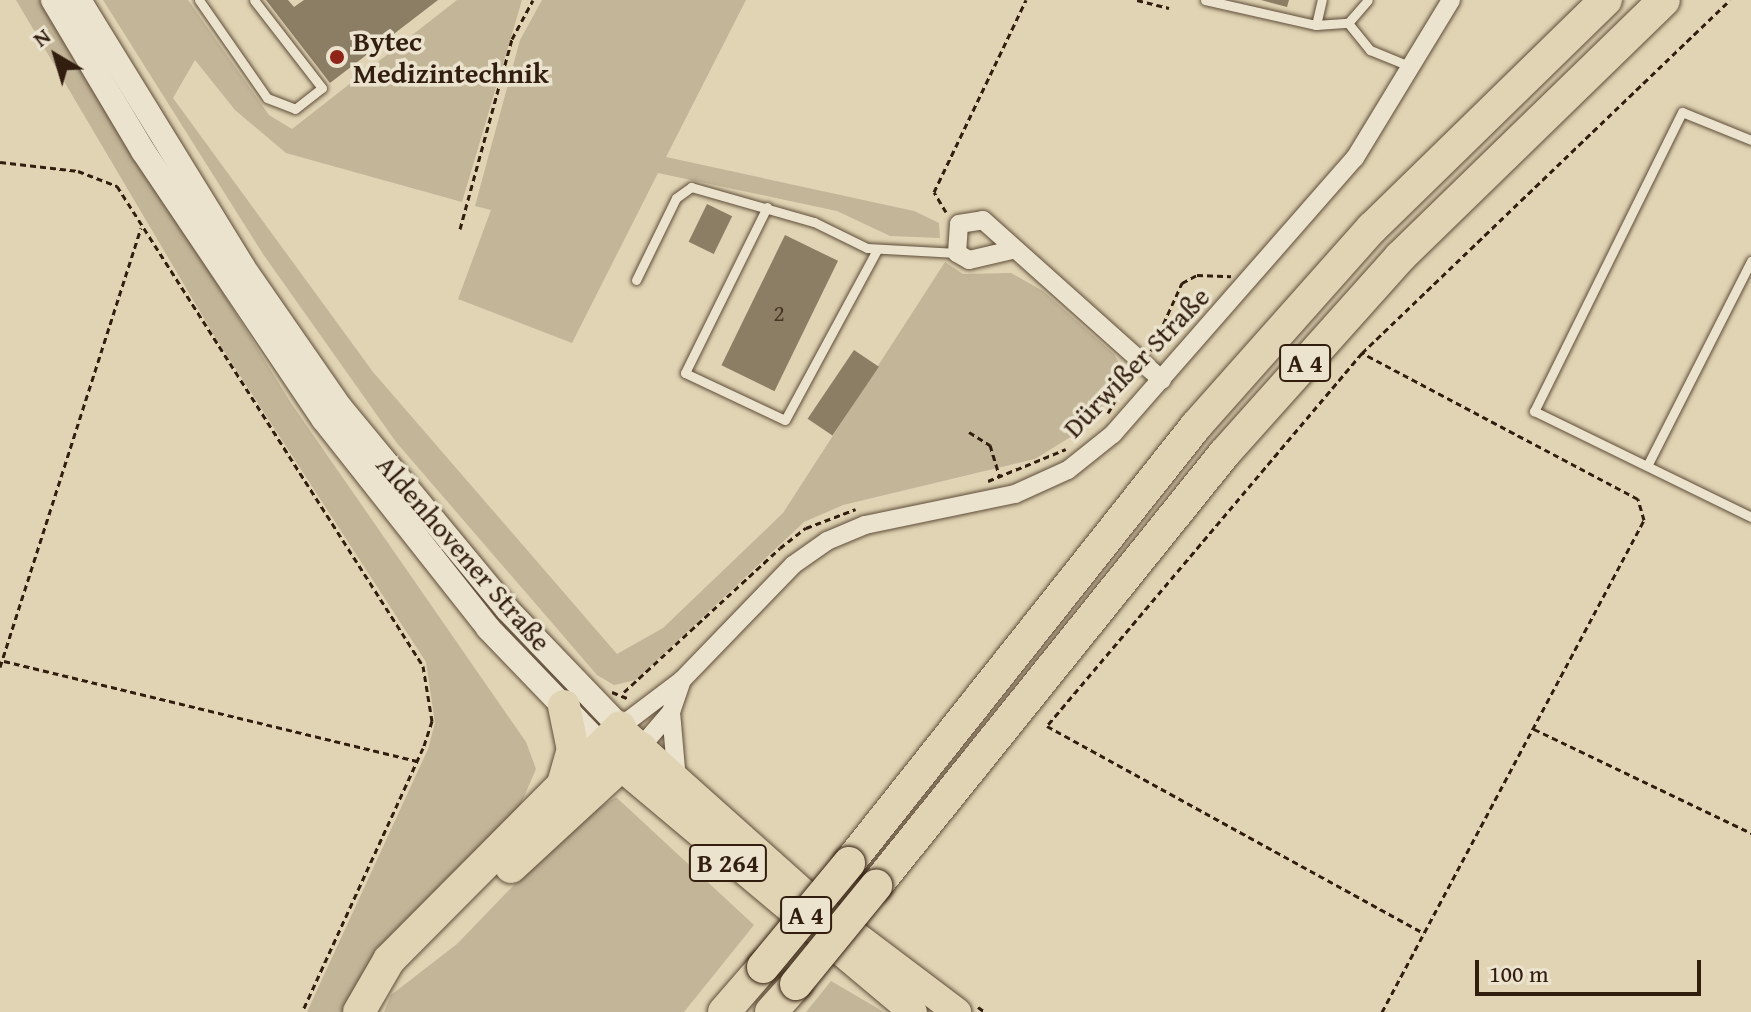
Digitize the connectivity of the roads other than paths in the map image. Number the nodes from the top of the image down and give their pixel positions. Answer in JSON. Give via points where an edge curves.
{"nodes":[{"id":1,"x":53,"y":0,"type":"edge"},
{"id":2,"x":79,"y":0,"type":"edge"},
{"id":3,"x":199,"y":0,"type":"edge"},
{"id":4,"x":254,"y":0,"type":"edge"},
{"id":5,"x":1205,"y":0,"type":"edge"},
{"id":6,"x":1322,"y":0,"type":"edge"},
{"id":7,"x":1368,"y":0,"type":"edge"},
{"id":8,"x":1451,"y":0,"type":"edge"},
{"id":9,"x":1606,"y":0,"type":"edge"},
{"id":10,"x":1664,"y":0,"type":"edge"},
{"id":11,"x":1348,"y":23,"type":"junction"},
{"id":12,"x":1316,"y":25,"type":"junction"},
{"id":13,"x":1409,"y":66,"type":"junction"},
{"id":14,"x":1751,"y":125,"type":"edge"},
{"id":15,"x":1748,"y":138,"type":"edge"},
{"id":16,"x":767,"y":207,"type":"junction"},
{"id":17,"x":877,"y":250,"type":"junction"},
{"id":18,"x":1012,"y":250,"type":"junction"},
{"id":19,"x":957,"y":253,"type":"junction"},
{"id":20,"x":1751,"y":261,"type":"edge"},
{"id":21,"x":636,"y":280,"type":"dead end"},
{"id":22,"x":1162,"y":380,"type":"junction"},
{"id":23,"x":1648,"y":464,"type":"junction"},
{"id":24,"x":1751,"y":517,"type":"edge"},
{"id":25,"x":682,"y":680,"type":"junction"},
{"id":26,"x":564,"y":706,"type":"junction"},
{"id":27,"x":671,"y":712,"type":"junction"},
{"id":28,"x":624,"y":740,"type":"junction"},
{"id":29,"x":563,"y":784,"type":"junction"},
{"id":30,"x":678,"y":786,"type":"junction"},
{"id":31,"x":962,"y":1006,"type":"edge"},
{"id":32,"x":359,"y":1012,"type":"edge"},
{"id":33,"x":375,"y":1012,"type":"edge"},
{"id":34,"x":724,"y":1012,"type":"edge"},
{"id":35,"x":771,"y":1012,"type":"edge"},
{"id":36,"x":913,"y":1012,"type":"edge"}],
"edges":[{"from":1,"to":26,"type":"main road","name":"Aldenhovener Straße","via":[[167,190],[324,420],[459,594]]},
{"from":2,"to":28,"type":"main road","name":"Aldenhovener Straße","via":[[243,267],[340,407],[507,609]]},
{"from":3,"to":4,"type":"lane","via":[[267,98],[295,109],[322,88]]},
{"from":5,"to":12,"type":"lane"},
{"from":6,"to":12,"type":"lane"},
{"from":7,"to":11,"type":"lane"},
{"from":8,"to":13,"type":"street","name":"Dürwißer Straße"},
{"from":9,"to":34,"type":"highway","number":"A 4","bridge":true,"via":[[1372,228],[1196,426]]},
{"from":10,"to":35,"type":"highway","number":"A 4","bridge":true,"via":[[1400,257],[1224,454]]},
{"from":11,"to":12,"type":"lane"},
{"from":11,"to":13,"type":"lane","via":[[1370,50]]},
{"from":13,"to":22,"type":"street","name":"Dürwißer Straße","via":[[1355,158]]},
{"from":14,"to":15,"type":"lane"},
{"from":15,"to":23,"type":"lane","via":[[1682,112],[1534,411]]},
{"from":16,"to":17,"type":"lane"},
{"from":16,"to":17,"type":"lane","via":[[685,373],[785,420]]},
{"from":16,"to":21,"type":"lane","via":[[683,188]]},
{"from":17,"to":19,"type":"lane"},
{"from":18,"to":19,"type":"street","via":[[969,260]]},
{"from":18,"to":19,"type":"street","via":[[983,220],[959,224]]},
{"from":18,"to":22,"type":"street"},
{"from":20,"to":23,"type":"lane"},
{"from":22,"to":25,"type":"street","name":"Dürwißer Straße","via":[[1092,453],[1003,487],[865,525],[827,541],[793,565]]},
{"from":23,"to":24,"type":"lane"},
{"from":25,"to":27,"type":"street","name":"Dürwißer Straße"},
{"from":25,"to":28,"type":"street","name":"Dürwißer Straße"},
{"from":26,"to":28,"type":"main road","name":"Aldenhovener Straße"},
{"from":26,"to":29,"type":"highway","via":[[573,750]]},
{"from":27,"to":28,"type":"street","name":"Dürwißer Straße"},
{"from":27,"to":30,"type":"street","name":"Dürwißer Straße"},
{"from":28,"to":29,"type":"highway"},
{"from":28,"to":30,"type":"main road","name":"Aldenhovener Straße","number":"B 264"},
{"from":28,"to":33,"type":"highway","via":[[404,972]]},
{"from":28,"to":36,"type":"main road","name":"Aldenhovener Straße","number":"B 264"},
{"from":29,"to":32,"type":"highway","via":[[389,960]]},
{"from":30,"to":31,"type":"main road","name":"Aldenhovener Straße","number":"B 264","via":[[831,917]]}]}
